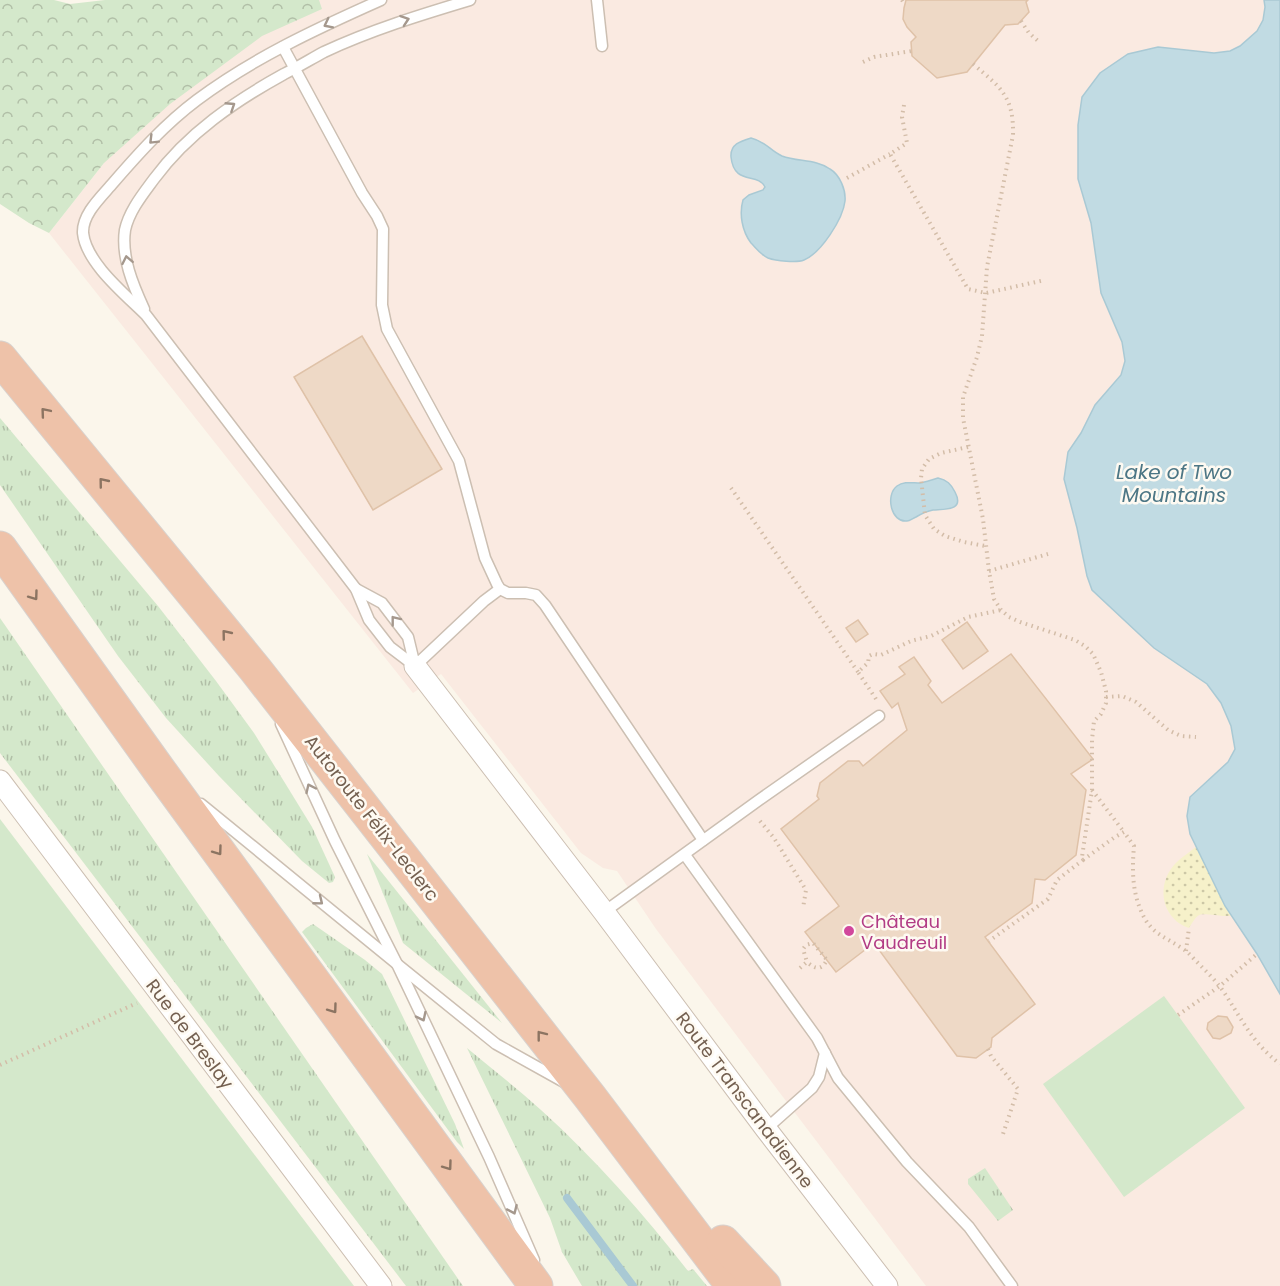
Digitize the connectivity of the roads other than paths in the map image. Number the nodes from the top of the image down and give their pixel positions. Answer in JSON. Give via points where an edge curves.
{"nodes":[{"id":1,"x":381,"y":0,"type":"edge"},
{"id":2,"x":470,"y":0,"type":"edge"},
{"id":3,"x":597,"y":0,"type":"edge"},
{"id":4,"x":602,"y":46,"type":"dead end"},
{"id":5,"x":283,"y":47,"type":"junction"},
{"id":6,"x":295,"y":68,"type":"junction"},
{"id":7,"x":146,"y":315,"type":"junction"},
{"id":8,"x":0,"y":358,"type":"edge"},
{"id":9,"x":0,"y":548,"type":"edge"},
{"id":10,"x":356,"y":589,"type":"junction"},
{"id":11,"x":500,"y":589,"type":"junction"},
{"id":12,"x":415,"y":666,"type":"junction"},
{"id":13,"x":255,"y":669,"type":"junction"},
{"id":14,"x":879,"y":716,"type":"road end"},
{"id":15,"x":159,"y":770,"type":"junction"},
{"id":16,"x":0,"y":781,"type":"edge"},
{"id":17,"x":703,"y":840,"type":"junction"},
{"id":18,"x":685,"y":855,"type":"junction"},
{"id":19,"x":604,"y":912,"type":"junction"},
{"id":20,"x":397,"y":964,"type":"junction"},
{"id":21,"x":825,"y":1053,"type":"junction"},
{"id":22,"x":590,"y":1097,"type":"junction"},
{"id":23,"x":766,"y":1129,"type":"junction"},
{"id":24,"x":381,"y":1286,"type":"edge"},
{"id":25,"x":536,"y":1286,"type":"edge"},
{"id":26,"x":546,"y":1286,"type":"edge"},
{"id":27,"x":733,"y":1286,"type":"edge"},
{"id":28,"x":764,"y":1286,"type":"edge"},
{"id":29,"x":887,"y":1286,"type":"edge"},
{"id":30,"x":1012,"y":1286,"type":"edge"}],
"edges":[{"from":1,"to":5,"type":"lane","one_way":true},
{"from":6,"to":2,"type":"lane","one_way":true,"via":[[360,37]]},
{"from":3,"to":4,"type":"lane"},
{"from":5,"to":6,"type":"lane"},
{"from":5,"to":7,"type":"lane","one_way":true,"via":[[231,77],[166,126],[86,218],[83,234],[92,255],[107,277]]},
{"from":7,"to":6,"type":"lane","one_way":true,"via":[[132,283],[125,245],[129,216],[139,199],[200,129]]},
{"from":6,"to":11,"type":"lane","via":[[383,229],[382,304],[387,329],[459,461],[485,558]]},
{"from":7,"to":10,"type":"lane"},
{"from":13,"to":8,"type":"highway","name":"Autoroute Félix-Leclerc","one_way":true},
{"from":9,"to":15,"type":"highway","one_way":true},
{"from":10,"to":12,"type":"lane","via":[[369,620],[390,647]]},
{"from":12,"to":10,"type":"lane","one_way":true,"via":[[408,637],[382,603]]},
{"from":11,"to":12,"type":"lane"},
{"from":11,"to":17,"type":"lane","via":[[536,595]]},
{"from":12,"to":19,"type":"street","name":"Route Transcanadienne"},
{"from":20,"to":13,"type":"lane","one_way":true},
{"from":22,"to":13,"type":"highway","name":"Autoroute Félix-Leclerc","one_way":true},
{"from":14,"to":17,"type":"lane"},
{"from":15,"to":20,"type":"lane","one_way":true},
{"from":15,"to":25,"type":"highway","one_way":true},
{"from":16,"to":24,"type":"street","name":"Rue de Breslay"},
{"from":17,"to":18,"type":"lane"},
{"from":18,"to":19,"type":"lane"},
{"from":18,"to":21,"type":"lane"},
{"from":19,"to":23,"type":"street","name":"Route Transcanadienne"},
{"from":20,"to":22,"type":"lane","via":[[496,1044]]},
{"from":20,"to":26,"type":"lane","one_way":true},
{"from":21,"to":23,"type":"lane","via":[[812,1088]]},
{"from":21,"to":30,"type":"lane","via":[[838,1078],[907,1162],[969,1227]]},
{"from":22,"to":27,"type":"highway","name":"Autoroute Félix-Leclerc"},
{"from":22,"to":28,"type":"highway"},
{"from":23,"to":29,"type":"street","name":"Route Transcanadienne"}]}
